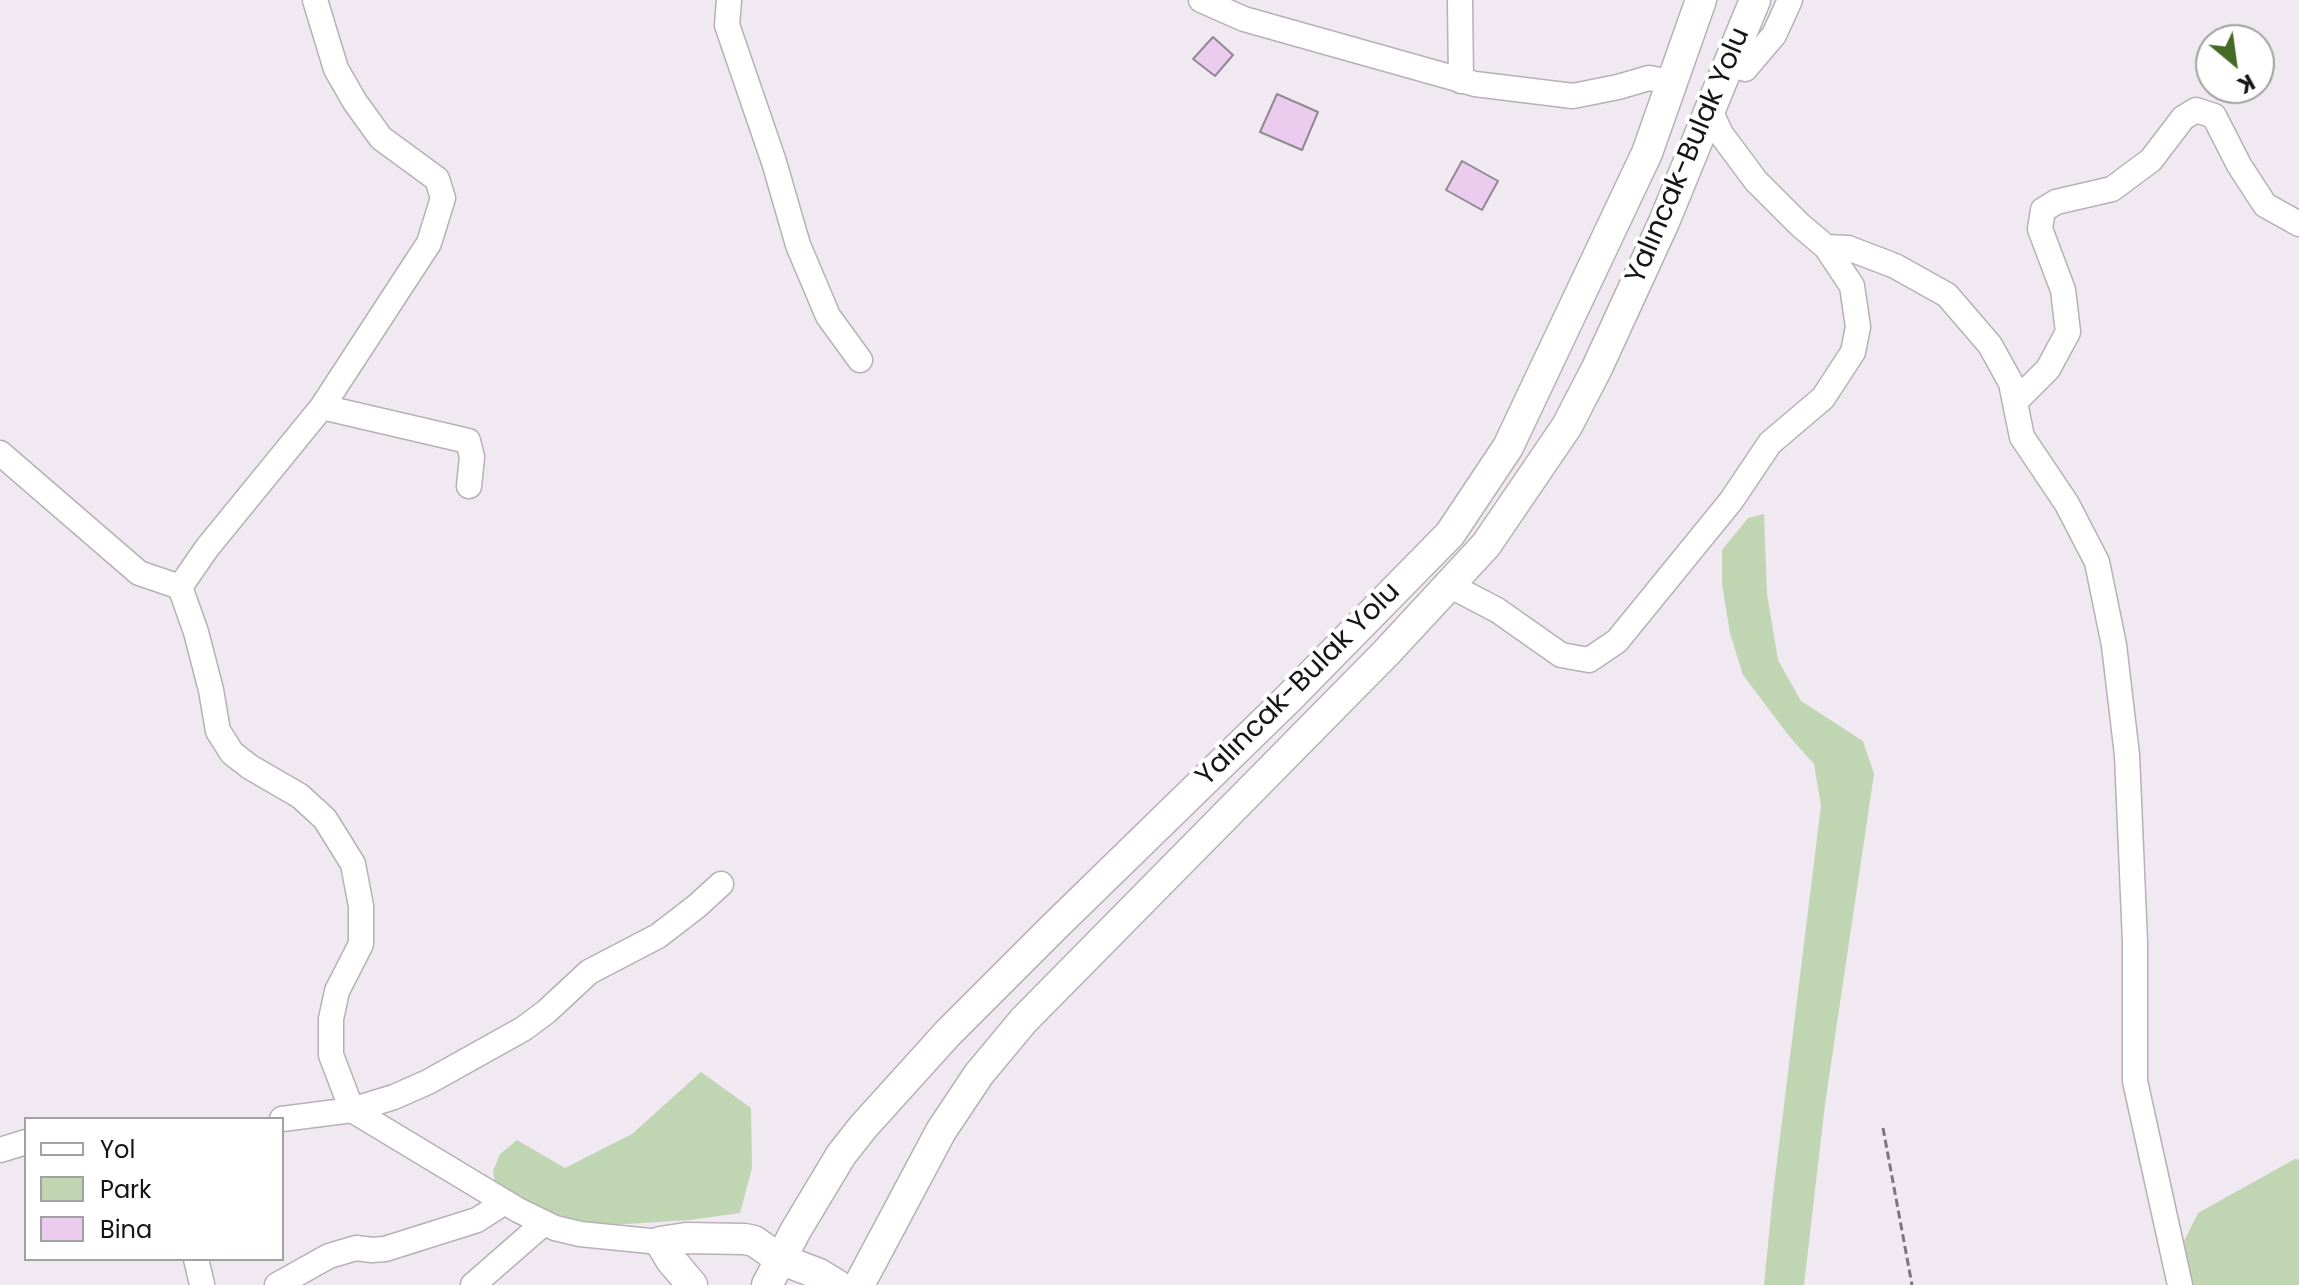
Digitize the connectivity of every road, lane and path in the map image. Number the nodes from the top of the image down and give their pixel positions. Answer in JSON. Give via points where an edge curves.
{"nodes":[{"id":1,"x":315,"y":0,"type":"edge"},
{"id":2,"x":729,"y":0,"type":"edge"},
{"id":3,"x":1201,"y":0,"type":"edge"},
{"id":4,"x":1460,"y":0,"type":"edge"},
{"id":5,"x":1701,"y":0,"type":"edge"},
{"id":6,"x":1755,"y":0,"type":"edge"},
{"id":7,"x":1790,"y":0,"type":"edge"},
{"id":8,"x":1745,"y":69,"type":"dead end"},
{"id":9,"x":1461,"y":81,"type":"junction"},
{"id":10,"x":1672,"y":82,"type":"junction"},
{"id":11,"x":1710,"y":110,"type":"junction"},
{"id":12,"x":2299,"y":224,"type":"edge"},
{"id":13,"x":1826,"y":247,"type":"junction"},
{"id":14,"x":860,"y":360,"type":"dead end"},
{"id":15,"x":2015,"y":402,"type":"junction"},
{"id":16,"x":322,"y":407,"type":"junction"},
{"id":17,"x":0,"y":453,"type":"edge"},
{"id":18,"x":469,"y":486,"type":"dead end"},
{"id":19,"x":1449,"y":585,"type":"junction"},
{"id":20,"x":180,"y":587,"type":"junction"},
{"id":21,"x":721,"y":884,"type":"dead end"},
{"id":22,"x":352,"y":1110,"type":"junction"},
{"id":23,"x":284,"y":1119,"type":"edge"},
{"id":24,"x":1883,"y":1128,"type":"dead end"},
{"id":25,"x":24,"y":1143,"type":"edge"},
{"id":26,"x":0,"y":1150,"type":"edge"},
{"id":27,"x":505,"y":1202,"type":"junction"},
{"id":28,"x":544,"y":1223,"type":"junction"},
{"id":29,"x":660,"y":1242,"type":"junction"},
{"id":30,"x":196,"y":1261,"type":"edge"},
{"id":31,"x":774,"y":1272,"type":"edge"},
{"id":32,"x":684,"y":1281,"type":"edge"},
{"id":33,"x":202,"y":1284,"type":"edge"},
{"id":34,"x":277,"y":1285,"type":"edge"},
{"id":35,"x":473,"y":1285,"type":"edge"},
{"id":36,"x":837,"y":1285,"type":"edge"},
{"id":37,"x":859,"y":1285,"type":"edge"},
{"id":38,"x":1912,"y":1285,"type":"edge"},
{"id":39,"x":2180,"y":1285,"type":"edge"}],
"edges":[{"from":1,"to":16,"type":"street","via":[[336,69],[355,102],[381,138],[437,179],[443,198],[429,243]]},
{"from":2,"to":14,"type":"street","via":[[727,25],[798,245],[828,316]]},
{"from":3,"to":9,"type":"street","via":[[1244,19]]},
{"from":4,"to":9,"type":"street"},
{"from":5,"to":10,"type":"main road","name":"Yalıncak-Bulak Yolu"},
{"from":6,"to":11,"type":"main road","name":"Yalıncak-Bulak Yolu"},
{"from":7,"to":8,"type":"street","via":[[1774,35]]},
{"from":9,"to":10,"type":"street","via":[[1573,96],[1649,78]]},
{"from":10,"to":31,"type":"main road","name":"Yalıncak-Bulak Yolu","via":[[1647,153],[1508,447],[1450,534],[948,1033],[848,1146]]},
{"from":11,"to":13,"type":"street","via":[[1756,181]]},
{"from":11,"to":19,"type":"main road","name":"Yalıncak-Bulak Yolu","via":[[1664,222],[1567,426],[1486,545]]},
{"from":12,"to":15,"type":"street","via":[[2265,205],[2214,116],[2196,110],[2183,118],[2151,160],[2112,189],[2043,210],[2040,229],[2063,290],[2068,332],[2048,369]]},
{"from":13,"to":15,"type":"street","via":[[1848,248],[1895,266],[1947,295],[1990,345]]},
{"from":13,"to":19,"type":"street","via":[[1852,286],[1858,327],[1853,352],[1823,398],[1770,443],[1731,501],[1617,641],[1589,660],[1561,655],[1497,610]]},
{"from":15,"to":39,"type":"street","via":[[2022,437],[2067,504],[2097,562],[2114,645],[2128,771],[2135,1081]]},
{"from":16,"to":18,"type":"street","via":[[468,441]]},
{"from":16,"to":20,"type":"street"},
{"from":17,"to":20,"type":"street","via":[[139,573]]},
{"from":19,"to":37,"type":"main road","name":"Yalıncak-Bulak Yolu","via":[[1015,1031],[941,1131]]},
{"from":20,"to":22,"type":"street","via":[[218,731],[232,753],[300,796],[325,819],[353,864],[361,944],[337,991],[331,1019],[331,1055]]},
{"from":21,"to":22,"type":"street","via":[[658,936],[589,972],[523,1029],[428,1082]]},
{"from":22,"to":23,"type":"street"},
{"from":22,"to":27,"type":"street"},
{"from":24,"to":38,"type":"path"},
{"from":25,"to":26,"type":"street"},
{"from":27,"to":28,"type":"street"},
{"from":27,"to":34,"type":"street","via":[[477,1220],[385,1249],[356,1248],[329,1256]]},
{"from":28,"to":29,"type":"street","via":[[580,1234]]},
{"from":28,"to":35,"type":"street"},
{"from":29,"to":31,"type":"main road","via":[[754,1241]]},
{"from":29,"to":32,"type":"main road"},
{"from":30,"to":33,"type":"street"},
{"from":31,"to":36,"type":"main road","via":[[819,1274]]}]}
